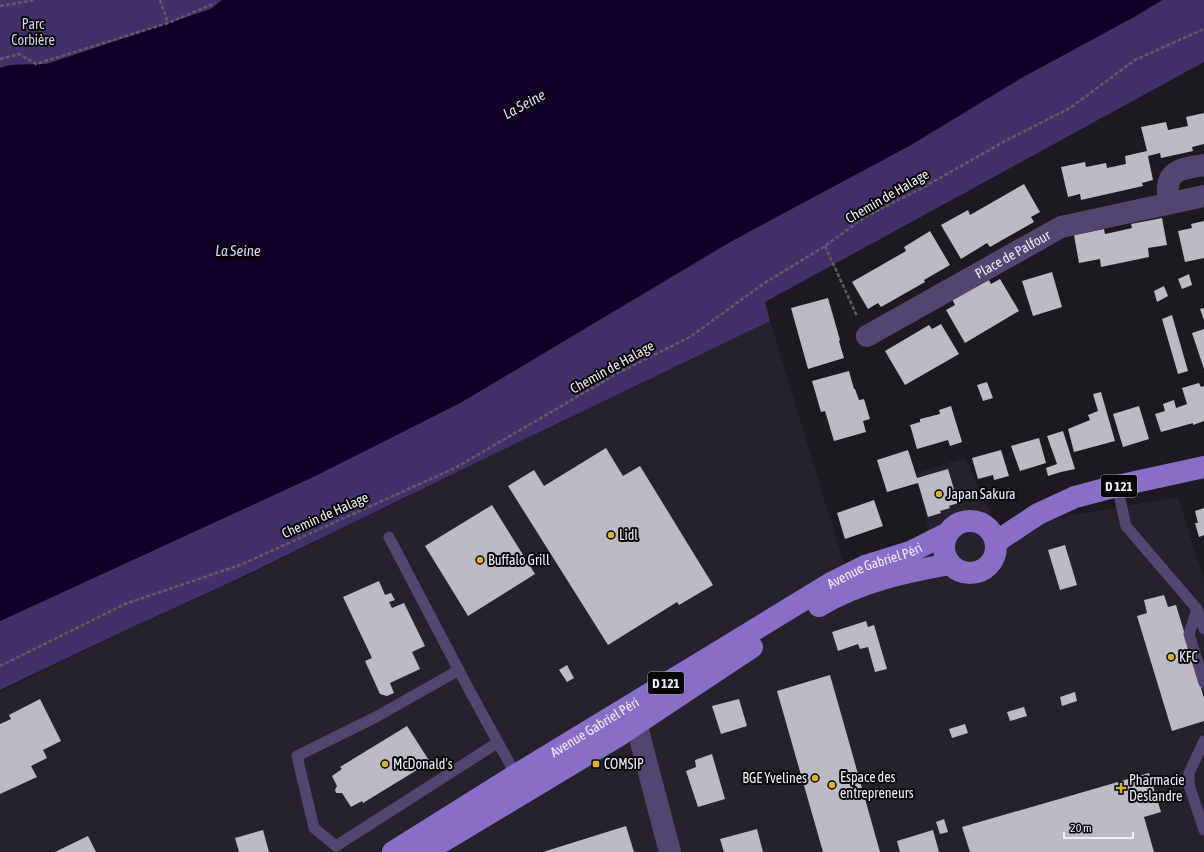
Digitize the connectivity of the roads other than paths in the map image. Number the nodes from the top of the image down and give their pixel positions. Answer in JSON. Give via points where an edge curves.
{"nodes":[{"id":1,"x":1204,"y":165,"type":"edge"},
{"id":2,"x":1204,"y":196,"type":"edge"},
{"id":3,"x":1169,"y":203,"type":"junction"},
{"id":4,"x":867,"y":336,"type":"road end"},
{"id":5,"x":1204,"y":467,"type":"edge"},
{"id":6,"x":1117,"y":486,"type":"junction"},
{"id":7,"x":1038,"y":514,"type":"junction"},
{"id":8,"x":982,"y":523,"type":"junction"},
{"id":9,"x":948,"y":533,"type":"junction"},
{"id":10,"x":389,"y":536,"type":"dead end"},
{"id":11,"x":996,"y":542,"type":"junction"},
{"id":12,"x":950,"y":564,"type":"junction"},
{"id":13,"x":1197,"y":609,"type":"junction"},
{"id":14,"x":1204,"y":629,"type":"edge"},
{"id":15,"x":459,"y":670,"type":"junction"},
{"id":16,"x":1204,"y":683,"type":"edge"},
{"id":17,"x":632,"y":715,"type":"junction"},
{"id":18,"x":1204,"y":741,"type":"edge"},
{"id":19,"x":497,"y":743,"type":"junction"},
{"id":20,"x":520,"y":783,"type":"junction"},
{"id":21,"x":1204,"y":830,"type":"edge"},
{"id":22,"x":421,"y":848,"type":"edge"},
{"id":23,"x":393,"y":852,"type":"edge"},
{"id":24,"x":670,"y":852,"type":"edge"}],
"edges":[{"from":1,"to":3,"type":"street","via":[[1178,171],[1170,177]]},
{"from":2,"to":3,"type":"street","name":"Place de Palfour"},
{"from":3,"to":4,"type":"street","name":"Place de Palfour","via":[[1061,227]]},
{"from":5,"to":6,"type":"main road","name":"Avenue Gabriel Péri","number":"D 121"},
{"from":6,"to":7,"type":"main road","name":"Avenue Gabriel Péri","number":"D 121","via":[[1075,497]]},
{"from":6,"to":13,"type":"lane","via":[[1126,526]]},
{"from":7,"to":8,"type":"main road","name":"Avenue Gabriel Péri","number":"D 121"},
{"from":7,"to":11,"type":"main road","name":"Avenue Gabriel Péri","number":"D 121"},
{"from":8,"to":9,"type":"main road","name":"Avenue Gabriel Péri","via":[[966,521]]},
{"from":8,"to":11,"type":"main road","via":[[993,534]]},
{"from":9,"to":12,"type":"main road","name":"Avenue Gabriel Péri","via":[[944,550]]},
{"from":9,"to":17,"type":"main road","name":"Avenue Gabriel Péri","number":"D 121","via":[[910,552],[864,566],[833,582]]},
{"from":10,"to":15,"type":"lane"},
{"from":11,"to":12,"type":"main road","via":[[995,556],[988,566],[978,572],[963,572]]},
{"from":12,"to":17,"type":"main road","name":"Avenue Gabriel Péri","number":"D 121","via":[[915,570],[868,583],[830,599],[751,648]]},
{"from":13,"to":14,"type":"lane"},
{"from":13,"to":16,"type":"lane","via":[[1189,634]]},
{"from":15,"to":19,"type":"lane"},
{"from":15,"to":19,"type":"lane","via":[[376,717],[297,756],[314,828],[336,846]]},
{"from":17,"to":20,"type":"main road","name":"Avenue Gabriel Péri","number":"D 121"},
{"from":17,"to":24,"type":"street"},
{"from":18,"to":21,"type":"lane","via":[[1189,773],[1189,785]]},
{"from":19,"to":20,"type":"lane"},
{"from":20,"to":22,"type":"main road","name":"Avenue Gabriel Péri","number":"D 121"},
{"from":22,"to":23,"type":"main road","name":"Avenue Gabriel Péri","number":"D 121"}]}
